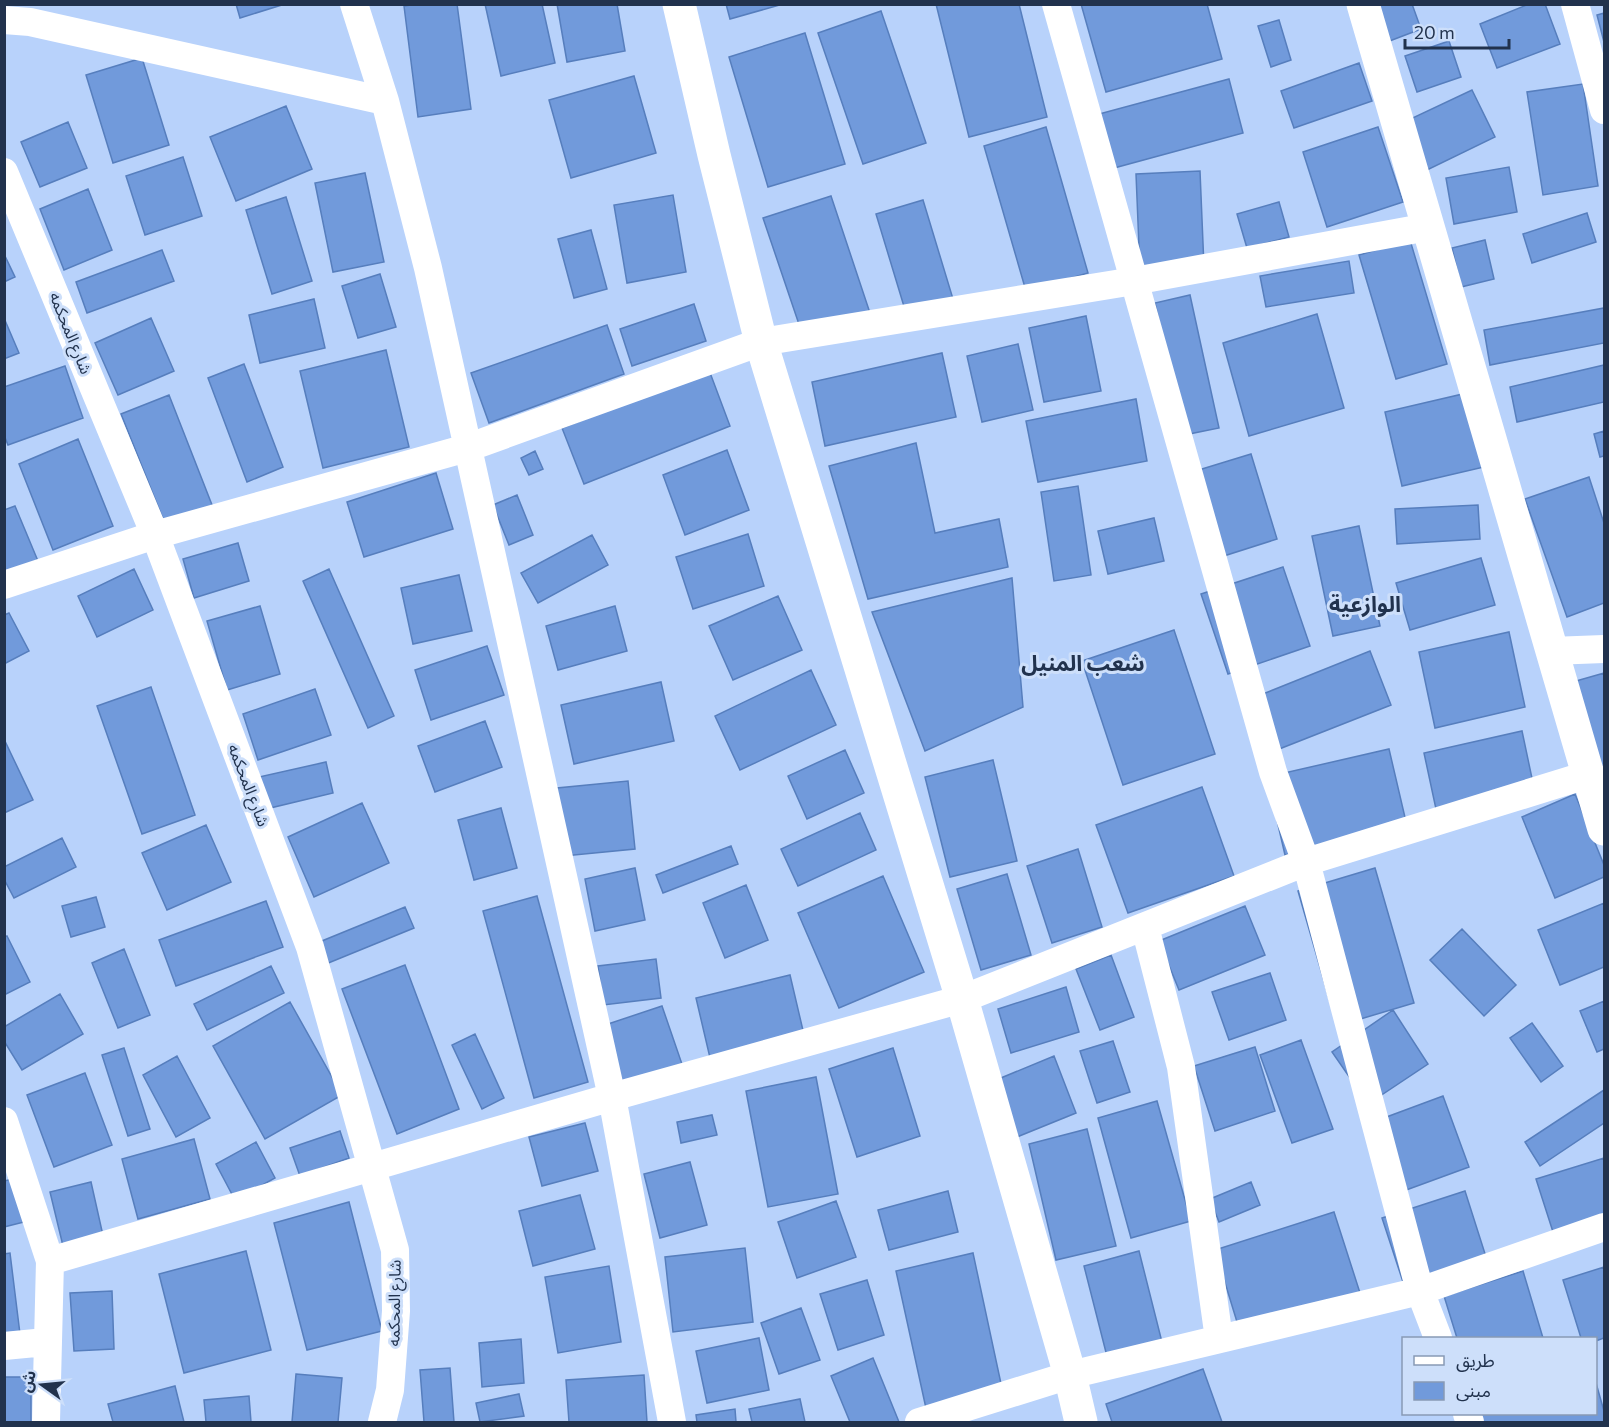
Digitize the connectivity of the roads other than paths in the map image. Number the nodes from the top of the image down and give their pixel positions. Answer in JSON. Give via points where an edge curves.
{"nodes":[{"id":1,"x":354,"y":4,"type":"edge"},
{"id":2,"x":680,"y":4,"type":"edge"},
{"id":3,"x":1056,"y":4,"type":"edge"},
{"id":4,"x":1363,"y":4,"type":"edge"},
{"id":5,"x":1575,"y":4,"type":"edge"},
{"id":6,"x":4,"y":20,"type":"edge"},
{"id":7,"x":385,"y":101,"type":"junction"},
{"id":8,"x":1605,"y":110,"type":"edge"},
{"id":9,"x":4,"y":172,"type":"edge"},
{"id":10,"x":1428,"y":226,"type":"junction"},
{"id":11,"x":1134,"y":281,"type":"junction"},
{"id":12,"x":761,"y":342,"type":"junction"},
{"id":13,"x":467,"y":448,"type":"junction"},
{"id":14,"x":154,"y":535,"type":"junction"},
{"id":15,"x":4,"y":585,"type":"edge"},
{"id":16,"x":1605,"y":650,"type":"edge"},
{"id":17,"x":1551,"y":651,"type":"junction"},
{"id":18,"x":1587,"y":775,"type":"junction"},
{"id":19,"x":1605,"y":829,"type":"edge"},
{"id":20,"x":1306,"y":862,"type":"junction"},
{"id":21,"x":1145,"y":927,"type":"junction"},
{"id":22,"x":962,"y":999,"type":"junction"},
{"id":23,"x":612,"y":1097,"type":"junction"},
{"id":24,"x":4,"y":1121,"type":"edge"},
{"id":25,"x":373,"y":1166,"type":"junction"},
{"id":26,"x":1605,"y":1227,"type":"edge"},
{"id":27,"x":50,"y":1261,"type":"junction"},
{"id":28,"x":1420,"y":1291,"type":"junction"},
{"id":29,"x":1438,"y":1337,"type":"edge"},
{"id":30,"x":1219,"y":1339,"type":"junction"},
{"id":31,"x":46,"y":1342,"type":"junction"},
{"id":32,"x":4,"y":1346,"type":"edge"},
{"id":33,"x":1071,"y":1375,"type":"junction"},
{"id":34,"x":46,"y":1422,"type":"edge"},
{"id":35,"x":382,"y":1422,"type":"edge"},
{"id":36,"x":672,"y":1422,"type":"edge"},
{"id":37,"x":920,"y":1422,"type":"edge"},
{"id":38,"x":1081,"y":1422,"type":"edge"}],
"edges":[{"from":1,"to":7,"type":"street"},
{"from":2,"to":12,"type":"main road"},
{"from":3,"to":11,"type":"street"},
{"from":4,"to":10,"type":"main road"},
{"from":5,"to":8,"type":"street"},
{"from":6,"to":7,"type":"street","via":[[30,22]]},
{"from":7,"to":13,"type":"street","via":[[428,268]]},
{"from":9,"to":14,"type":"street","name":"شارع المحكمه"},
{"from":10,"to":11,"type":"street"},
{"from":10,"to":17,"type":"main road"},
{"from":11,"to":12,"type":"street"},
{"from":11,"to":20,"type":"street","via":[[1273,772]]},
{"from":12,"to":13,"type":"street"},
{"from":12,"to":22,"type":"main road"},
{"from":13,"to":14,"type":"street"},
{"from":13,"to":23,"type":"street"},
{"from":14,"to":15,"type":"street"},
{"from":14,"to":25,"type":"street","name":"شارع المحكمه","via":[[310,947]]},
{"from":16,"to":17,"type":"street"},
{"from":17,"to":18,"type":"main road"},
{"from":18,"to":19,"type":"main road"},
{"from":18,"to":20,"type":"street"},
{"from":20,"to":21,"type":"street"},
{"from":20,"to":28,"type":"street"},
{"from":21,"to":22,"type":"street"},
{"from":21,"to":30,"type":"street","via":[[1180,1067]]},
{"from":22,"to":23,"type":"street"},
{"from":22,"to":33,"type":"main road"},
{"from":23,"to":25,"type":"street"},
{"from":23,"to":36,"type":"street"},
{"from":24,"to":27,"type":"street"},
{"from":25,"to":27,"type":"street"},
{"from":25,"to":35,"type":"street","name":"شارع المحكمه","via":[[395,1251],[390,1390]]},
{"from":26,"to":28,"type":"street"},
{"from":27,"to":31,"type":"street"},
{"from":28,"to":29,"type":"street"},
{"from":28,"to":30,"type":"street"},
{"from":30,"to":33,"type":"street"},
{"from":31,"to":32,"type":"street"},
{"from":31,"to":34,"type":"street"},
{"from":33,"to":37,"type":"street"},
{"from":33,"to":38,"type":"main road"}]}
